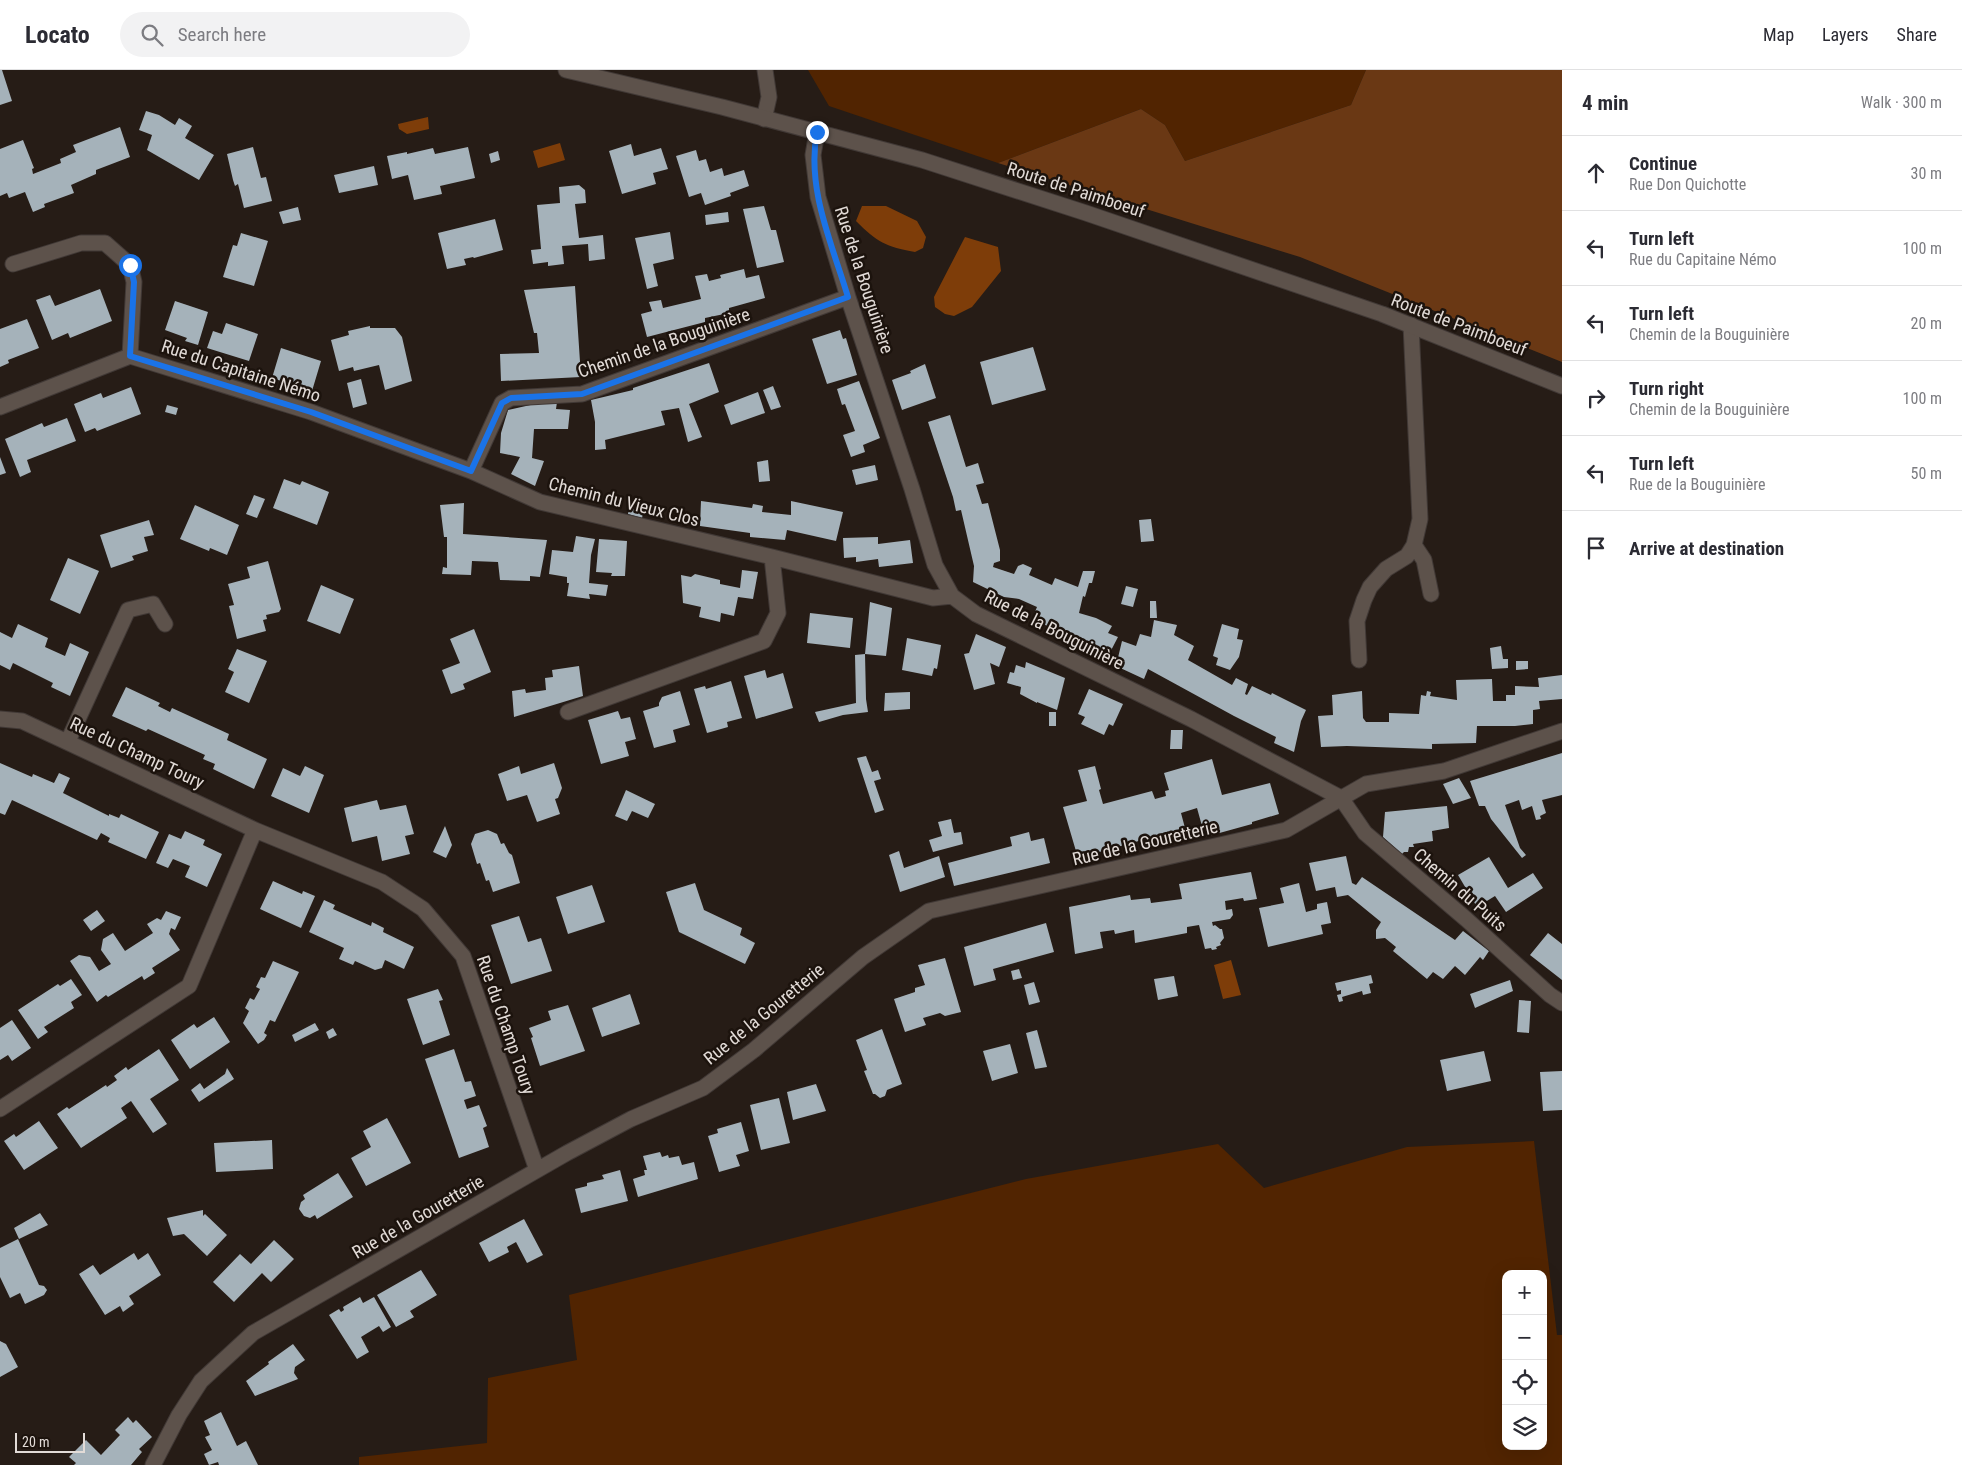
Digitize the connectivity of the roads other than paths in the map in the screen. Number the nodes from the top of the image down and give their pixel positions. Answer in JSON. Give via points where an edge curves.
{"nodes":[{"id":1,"x":566,"y":70,"type":"edge"},
{"id":2,"x":765,"y":70,"type":"edge"},
{"id":3,"x":764,"y":119,"type":"junction"},
{"id":4,"x":817,"y":132,"type":"junction"},
{"id":5,"x":13,"y":264,"type":"dead end"},
{"id":6,"x":848,"y":297,"type":"junction"},
{"id":7,"x":1411,"y":325,"type":"junction"},
{"id":8,"x":130,"y":356,"type":"junction"},
{"id":9,"x":1562,"y":386,"type":"edge"},
{"id":10,"x":0,"y":408,"type":"edge"},
{"id":11,"x":471,"y":471,"type":"junction"},
{"id":12,"x":1414,"y":545,"type":"junction"},
{"id":13,"x":772,"y":556,"type":"junction"},
{"id":14,"x":1431,"y":594,"type":"dead end"},
{"id":15,"x":952,"y":596,"type":"junction"},
{"id":16,"x":165,"y":624,"type":"dead end"},
{"id":17,"x":1359,"y":660,"type":"dead end"},
{"id":18,"x":568,"y":712,"type":"dead end"},
{"id":19,"x":0,"y":719,"type":"edge"},
{"id":20,"x":1562,"y":731,"type":"edge"},
{"id":21,"x":68,"y":741,"type":"junction"},
{"id":22,"x":1341,"y":798,"type":"junction"},
{"id":23,"x":255,"y":830,"type":"junction"},
{"id":24,"x":1562,"y":1002,"type":"edge"},
{"id":25,"x":0,"y":1109,"type":"edge"},
{"id":26,"x":537,"y":1170,"type":"junction"},
{"id":27,"x":152,"y":1465,"type":"edge"}],
"edges":[{"from":1,"to":3,"type":"street","name":"Route de Paimboeuf"},
{"from":2,"to":3,"type":"street","via":[[769,97]]},
{"from":3,"to":4,"type":"street","name":"Route de Paimboeuf"},
{"from":4,"to":6,"type":"street","name":"Rue de la Bouguinière","via":[[813,155],[818,197]]},
{"from":4,"to":7,"type":"street","name":"Route de Paimboeuf","via":[[922,160],[1086,213]]},
{"from":5,"to":8,"type":"street","via":[[81,243],[105,243],[130,265],[134,282]]},
{"from":6,"to":11,"type":"street","name":"Chemin de la Bouguinière","via":[[582,394],[511,398],[502,403]]},
{"from":6,"to":15,"type":"street","name":"Rue de la Bouguinière","via":[[935,565]]},
{"from":7,"to":9,"type":"street","name":"Route de Paimboeuf"},
{"from":7,"to":12,"type":"street","via":[[1420,519]]},
{"from":8,"to":10,"type":"street"},
{"from":8,"to":11,"type":"street","name":"Rue du Capitaine Némo","via":[[311,412]]},
{"from":11,"to":13,"type":"street","name":"Chemin du Vieux Clos","via":[[540,502]]},
{"from":12,"to":14,"type":"street","via":[[1424,560]]},
{"from":12,"to":17,"type":"street","via":[[1407,556],[1386,569],[1370,587],[1357,621]]},
{"from":13,"to":15,"type":"street","name":"Chemin du Vieux Clos","via":[[933,598]]},
{"from":13,"to":18,"type":"street","via":[[778,613],[764,640]]},
{"from":15,"to":22,"type":"street","name":"Rue de la Bouguinière","via":[[976,614],[1191,719]]},
{"from":16,"to":21,"type":"street","via":[[152,604],[128,610]]},
{"from":19,"to":21,"type":"street","name":"Rue du Champ Toury","via":[[22,721]]},
{"from":20,"to":22,"type":"street","via":[[1444,771],[1366,784]]},
{"from":21,"to":23,"type":"street","name":"Rue du Champ Toury"},
{"from":22,"to":24,"type":"street","name":"Chemin du Puits","via":[[1365,833],[1550,996]]},
{"from":22,"to":26,"type":"street","name":"Rue de la Gouretterie","via":[[1286,830],[929,911],[862,957],[754,1050],[702,1088],[631,1119]]},
{"from":23,"to":25,"type":"street","via":[[190,986]]},
{"from":23,"to":26,"type":"street","name":"Rue du Champ Toury","via":[[382,882],[423,909],[463,956]]},
{"from":26,"to":27,"type":"street","name":"Rue de la Gouretterie","via":[[253,1333],[201,1381]]}]}
